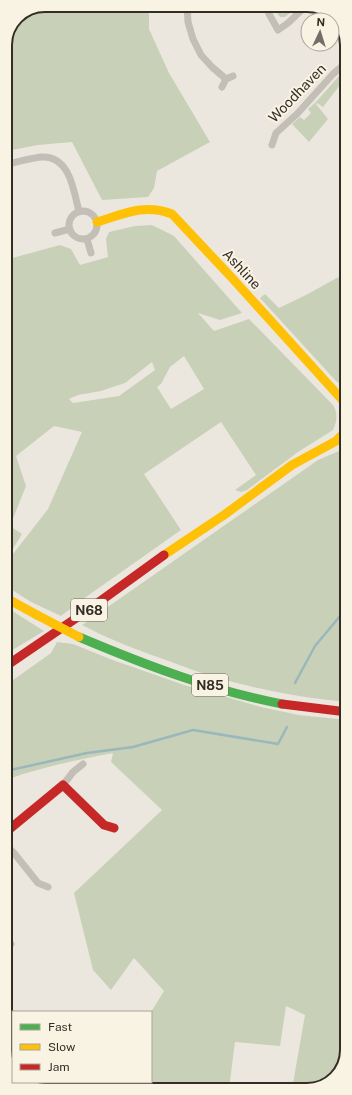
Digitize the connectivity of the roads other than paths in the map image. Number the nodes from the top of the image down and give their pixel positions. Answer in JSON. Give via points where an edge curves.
{"nodes":[{"id":1,"x":187,"y":12,"type":"edge"},
{"id":2,"x":300,"y":12,"type":"edge"},
{"id":3,"x":269,"y":14,"type":"dead end"},
{"id":4,"x":340,"y":68,"type":"edge"},
{"id":5,"x":222,"y":87,"type":"dead end"},
{"id":6,"x":272,"y":145,"type":"dead end"},
{"id":7,"x":12,"y":163,"type":"edge"},
{"id":8,"x":79,"y":212,"type":"junction"},
{"id":9,"x":97,"y":222,"type":"junction"},
{"id":10,"x":70,"y":229,"type":"junction"},
{"id":11,"x":55,"y":233,"type":"dead end"},
{"id":12,"x":87,"y":239,"type":"junction"},
{"id":13,"x":91,"y":254,"type":"dead end"},
{"id":14,"x":340,"y":397,"type":"edge"},
{"id":15,"x":340,"y":438,"type":"edge"},
{"id":16,"x":340,"y":443,"type":"edge"},
{"id":17,"x":326,"y":447,"type":"junction"},
{"id":18,"x":12,"y":601,"type":"edge"},
{"id":19,"x":12,"y":662,"type":"edge"},
{"id":20,"x":340,"y":711,"type":"edge"},
{"id":21,"x":83,"y":764,"type":"dead end"},
{"id":22,"x":63,"y":785,"type":"junction"},
{"id":23,"x":12,"y":827,"type":"edge"},
{"id":24,"x":114,"y":828,"type":"dead end"},
{"id":25,"x":12,"y":851,"type":"edge"},
{"id":26,"x":48,"y":887,"type":"dead end"}],
"edges":[{"from":1,"to":5,"type":"street","via":[[193,39],[201,55],[212,67],[229,78]]},
{"from":2,"to":3,"type":"street","via":[[278,30]]},
{"from":4,"to":6,"type":"street","name":"Woodhaven","via":[[298,114],[276,133]]},
{"from":7,"to":8,"type":"street","via":[[42,157],[57,160],[68,173]]},
{"from":8,"to":9,"type":"street","via":[[91,213]]},
{"from":8,"to":10,"type":"street","via":[[72,217]]},
{"from":9,"to":12,"type":"street","via":[[95,233]]},
{"from":9,"to":14,"type":"main road","name":"Ashline","via":[[147,208],[158,208],[172,214]]},
{"from":10,"to":11,"type":"street"},
{"from":10,"to":12,"type":"street","via":[[76,237]]},
{"from":12,"to":13,"type":"street"},
{"from":15,"to":17,"type":"main road","number":"N68"},
{"from":16,"to":17,"type":"main road","number":"N68"},
{"from":17,"to":19,"type":"main road","number":"N68","via":[[292,465],[224,516]]},
{"from":18,"to":20,"type":"main road","number":"N85","bridge":true,"via":[[109,650],[208,685],[276,703]]},
{"from":21,"to":22,"type":"street"},
{"from":22,"to":23,"type":"main road"},
{"from":22,"to":24,"type":"main road","via":[[104,825]]},
{"from":25,"to":26,"type":"street","via":[[38,883]]}]}
